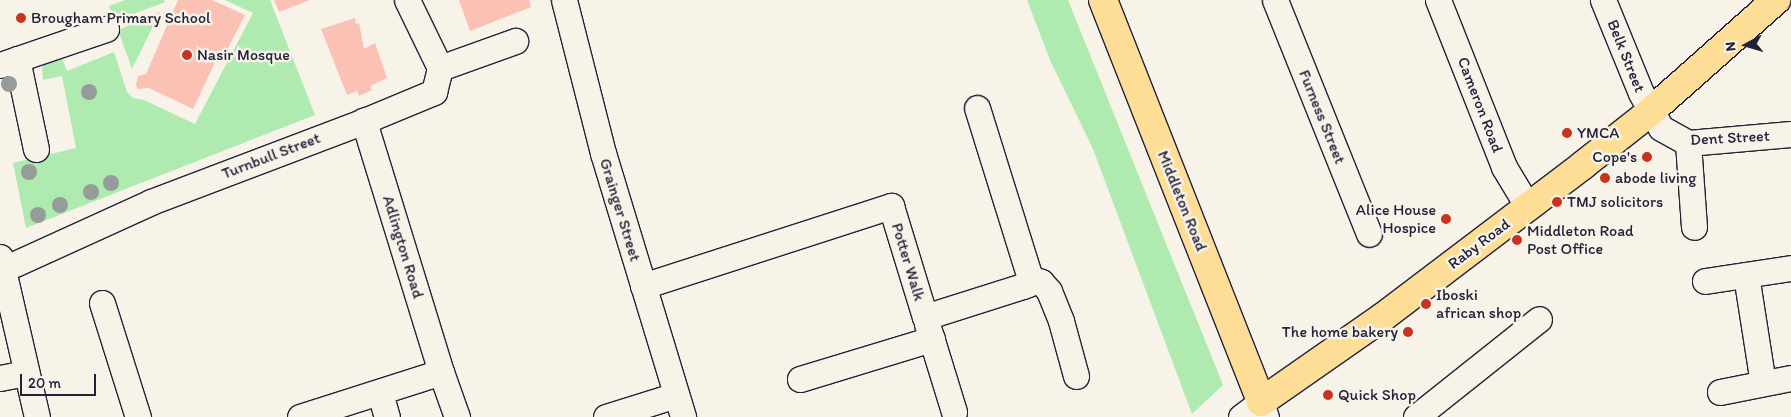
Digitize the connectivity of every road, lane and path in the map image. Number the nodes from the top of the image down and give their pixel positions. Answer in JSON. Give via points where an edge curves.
{"nodes":[{"id":1,"x":407,"y":0,"type":"edge"},
{"id":2,"x":564,"y":0,"type":"edge"},
{"id":3,"x":1103,"y":0,"type":"edge"},
{"id":4,"x":1275,"y":0,"type":"edge"},
{"id":5,"x":1438,"y":0,"type":"edge"},
{"id":6,"x":1603,"y":0,"type":"edge"},
{"id":7,"x":1776,"y":0,"type":"edge"},
{"id":8,"x":106,"y":29,"type":"dead end"},
{"id":9,"x":514,"y":42,"type":"dead end"},
{"id":10,"x":8,"y":62,"type":"edge"},
{"id":11,"x":440,"y":68,"type":"junction"},
{"id":12,"x":977,"y":108,"type":"dead end"},
{"id":13,"x":1650,"y":112,"type":"junction"},
{"id":14,"x":364,"y":121,"type":"junction"},
{"id":15,"x":1791,"y":134,"type":"edge"},
{"id":16,"x":1688,"y":143,"type":"junction"},
{"id":17,"x":36,"y":149,"type":"dead end"},
{"id":18,"x":1528,"y":207,"type":"junction"},
{"id":19,"x":1694,"y":227,"type":"dead end"},
{"id":20,"x":1370,"y":234,"type":"dead end"},
{"id":21,"x":7,"y":260,"type":"edge"},
{"id":22,"x":1791,"y":268,"type":"edge"},
{"id":23,"x":1746,"y":275,"type":"junction"},
{"id":24,"x":1030,"y":278,"type":"junction"},
{"id":25,"x":1705,"y":281,"type":"dead end"},
{"id":26,"x":643,"y":286,"type":"junction"},
{"id":27,"x":4,"y":298,"type":"edge"},
{"id":28,"x":102,"y":303,"type":"dead end"},
{"id":29,"x":1539,"y":320,"type":"dead end"},
{"id":30,"x":929,"y":328,"type":"junction"},
{"id":31,"x":441,"y":372,"type":"junction"},
{"id":32,"x":26,"y":373,"type":"junction"},
{"id":33,"x":1076,"y":376,"type":"dead end"},
{"id":34,"x":0,"y":378,"type":"edge"},
{"id":35,"x":1791,"y":378,"type":"edge"},
{"id":36,"x":800,"y":379,"type":"dead end"},
{"id":37,"x":1763,"y":383,"type":"junction"},
{"id":38,"x":1720,"y":392,"type":"dead end"},
{"id":39,"x":380,"y":393,"type":"junction"},
{"id":40,"x":680,"y":406,"type":"edge"},
{"id":41,"x":954,"y":412,"type":"dead end"},
{"id":42,"x":1256,"y":412,"type":"edge"},
{"id":43,"x":37,"y":417,"type":"edge"},
{"id":44,"x":138,"y":417,"type":"edge"},
{"id":45,"x":300,"y":417,"type":"edge"},
{"id":46,"x":387,"y":417,"type":"edge"},
{"id":47,"x":457,"y":417,"type":"edge"},
{"id":48,"x":606,"y":417,"type":"edge"},
{"id":49,"x":1416,"y":417,"type":"edge"}],
"edges":[{"from":1,"to":11,"type":"street"},
{"from":2,"to":26,"type":"street","name":"Grainger Street","via":[[603,153]]},
{"from":3,"to":42,"type":"main road","name":"Middleton Road"},
{"from":4,"to":20,"type":"street","name":"Furness Street"},
{"from":5,"to":18,"type":"street","name":"Cameron Road","via":[[1504,168]]},
{"from":6,"to":13,"type":"street","name":"Belk Street"},
{"from":7,"to":13,"type":"main road","name":"Raby Road"},
{"from":8,"to":10,"type":"street"},
{"from":9,"to":11,"type":"street"},
{"from":10,"to":17,"type":"street"},
{"from":11,"to":14,"type":"street","name":"Turnbull Street","via":[[434,92]]},
{"from":12,"to":24,"type":"street"},
{"from":13,"to":16,"type":"street","name":"Dent Street","via":[[1661,128]]},
{"from":13,"to":18,"type":"main road","name":"Raby Road"},
{"from":14,"to":21,"type":"street","name":"Turnbull Street"},
{"from":14,"to":31,"type":"street","name":"Adlington Road"},
{"from":15,"to":16,"type":"street","name":"Dent Street"},
{"from":16,"to":19,"type":"street"},
{"from":18,"to":42,"type":"main road","name":"Raby Road"},
{"from":21,"to":27,"type":"street"},
{"from":22,"to":23,"type":"street"},
{"from":23,"to":25,"type":"street"},
{"from":23,"to":37,"type":"street"},
{"from":24,"to":30,"type":"street","name":"Potter Walk","via":[[1028,284]]},
{"from":24,"to":33,"type":"street","via":[[1041,282],[1049,291]]},
{"from":26,"to":30,"type":"street","name":"Potter Walk","via":[[891,206]]},
{"from":26,"to":40,"type":"street","name":"Grainger Street"},
{"from":27,"to":32,"type":"street"},
{"from":28,"to":44,"type":"street"},
{"from":29,"to":49,"type":"street"},
{"from":30,"to":36,"type":"street"},
{"from":30,"to":41,"type":"street"},
{"from":31,"to":39,"type":"street"},
{"from":31,"to":47,"type":"street","name":"Adlington Road"},
{"from":32,"to":34,"type":"street"},
{"from":32,"to":43,"type":"street"},
{"from":35,"to":37,"type":"street"},
{"from":37,"to":38,"type":"street"},
{"from":39,"to":45,"type":"street"},
{"from":39,"to":46,"type":"street"},
{"from":40,"to":48,"type":"street"}]}
